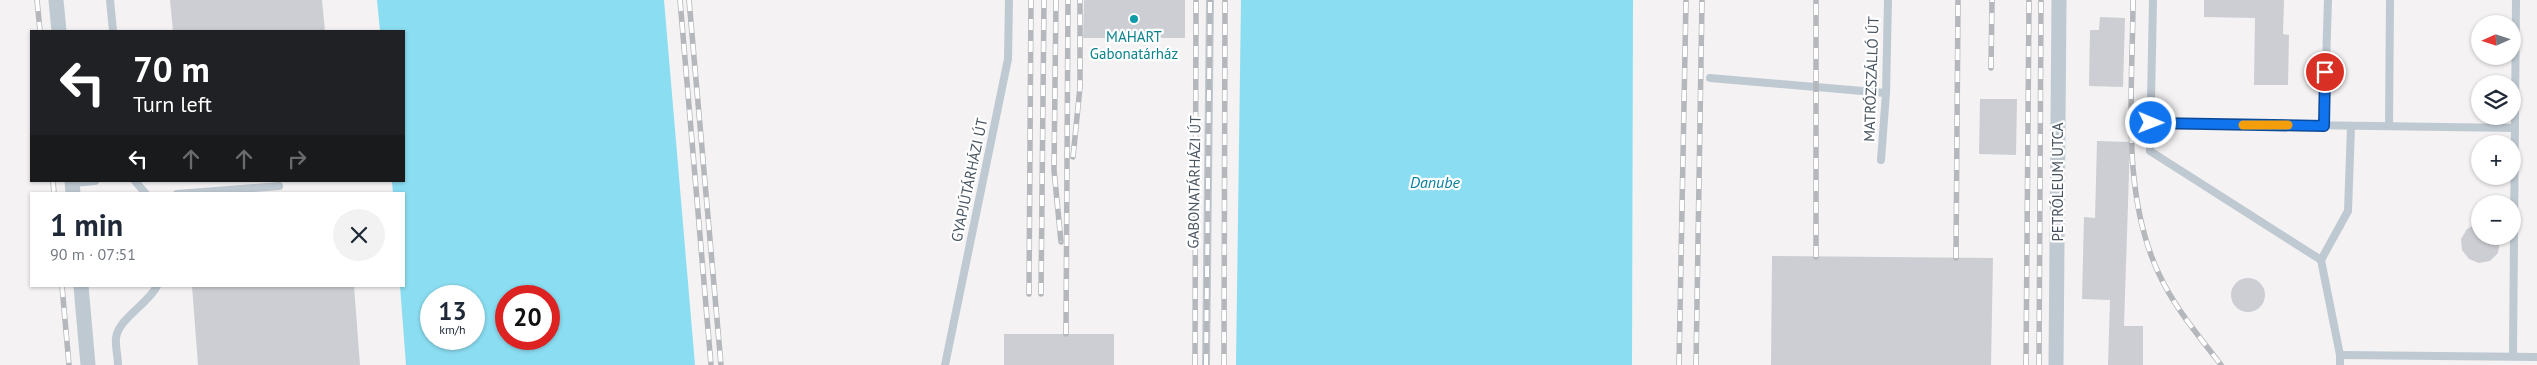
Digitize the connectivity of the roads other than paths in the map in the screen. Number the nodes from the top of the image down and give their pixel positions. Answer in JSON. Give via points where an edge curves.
{"nodes":[{"id":1,"x":56,"y":0,"type":"edge"},
{"id":2,"x":110,"y":0,"type":"edge"},
{"id":3,"x":1009,"y":0,"type":"edge"},
{"id":4,"x":1210,"y":0,"type":"edge"},
{"id":5,"x":1888,"y":0,"type":"edge"},
{"id":6,"x":2059,"y":0,"type":"edge"},
{"id":7,"x":2153,"y":0,"type":"edge"},
{"id":8,"x":2328,"y":0,"type":"edge"},
{"id":9,"x":2390,"y":0,"type":"edge"},
{"id":10,"x":2516,"y":0,"type":"edge"},
{"id":11,"x":59,"y":30,"type":"edge"},
{"id":12,"x":113,"y":30,"type":"edge"},
{"id":13,"x":1710,"y":78,"type":"dead end"},
{"id":14,"x":1886,"y":93,"type":"junction"},
{"id":15,"x":2151,"y":123,"type":"junction"},
{"id":16,"x":2324,"y":126,"type":"junction"},
{"id":17,"x":2351,"y":126,"type":"junction"},
{"id":18,"x":2389,"y":126,"type":"junction"},
{"id":19,"x":2515,"y":128,"type":"junction"},
{"id":20,"x":1881,"y":160,"type":"dead end"},
{"id":21,"x":90,"y":182,"type":"edge"},
{"id":22,"x":136,"y":182,"type":"edge"},
{"id":23,"x":72,"y":186,"type":"edge"},
{"id":24,"x":279,"y":186,"type":"dead end"},
{"id":25,"x":144,"y":192,"type":"edge"},
{"id":26,"x":202,"y":192,"type":"edge"},
{"id":27,"x":2321,"y":260,"type":"junction"},
{"id":28,"x":81,"y":287,"type":"edge"},
{"id":29,"x":157,"y":287,"type":"edge"},
{"id":30,"x":2340,"y":355,"type":"junction"},
{"id":31,"x":2513,"y":356,"type":"junction"},
{"id":32,"x":2537,"y":357,"type":"edge"},
{"id":33,"x":88,"y":365,"type":"edge"},
{"id":34,"x":118,"y":365,"type":"edge"},
{"id":35,"x":945,"y":365,"type":"edge"},
{"id":36,"x":1206,"y":365,"type":"edge"},
{"id":37,"x":2056,"y":365,"type":"edge"},
{"id":38,"x":2340,"y":365,"type":"edge"}],
"edges":[{"from":1,"to":11,"type":"street"},
{"from":2,"to":12,"type":"lane"},
{"from":3,"to":35,"type":"lane","name":"GYAPJÚTÁRHÁZI ÚT","via":[[1008,59]]},
{"from":4,"to":36,"type":"lane","name":"GABONATÁRHÁZI ÚT"},
{"from":5,"to":14,"type":"lane","name":"MATRÓZSZÁLLÓ ÚT"},
{"from":6,"to":37,"type":"street","name":"PETRÓLEUM UTCA"},
{"from":7,"to":15,"type":"lane"},
{"from":8,"to":16,"type":"lane"},
{"from":9,"to":18,"type":"lane"},
{"from":10,"to":19,"type":"lane"},
{"from":13,"to":14,"type":"lane"},
{"from":14,"to":20,"type":"lane","name":"MATRÓZSZÁLLÓ ÚT"},
{"from":15,"to":16,"type":"lane"},
{"from":15,"to":27,"type":"lane","via":[[2150,152]]},
{"from":16,"to":17,"type":"lane"},
{"from":17,"to":18,"type":"lane"},
{"from":17,"to":27,"type":"lane","via":[[2348,211]]},
{"from":18,"to":19,"type":"lane"},
{"from":19,"to":31,"type":"lane"},
{"from":21,"to":23,"type":"lane"},
{"from":22,"to":25,"type":"lane"},
{"from":24,"to":26,"type":"lane"},
{"from":27,"to":30,"type":"lane"},
{"from":28,"to":33,"type":"street"},
{"from":29,"to":34,"type":"lane","via":[[153,295],[129,316],[116,336]]},
{"from":30,"to":31,"type":"lane"},
{"from":30,"to":38,"type":"lane"},
{"from":31,"to":32,"type":"lane"}]}
